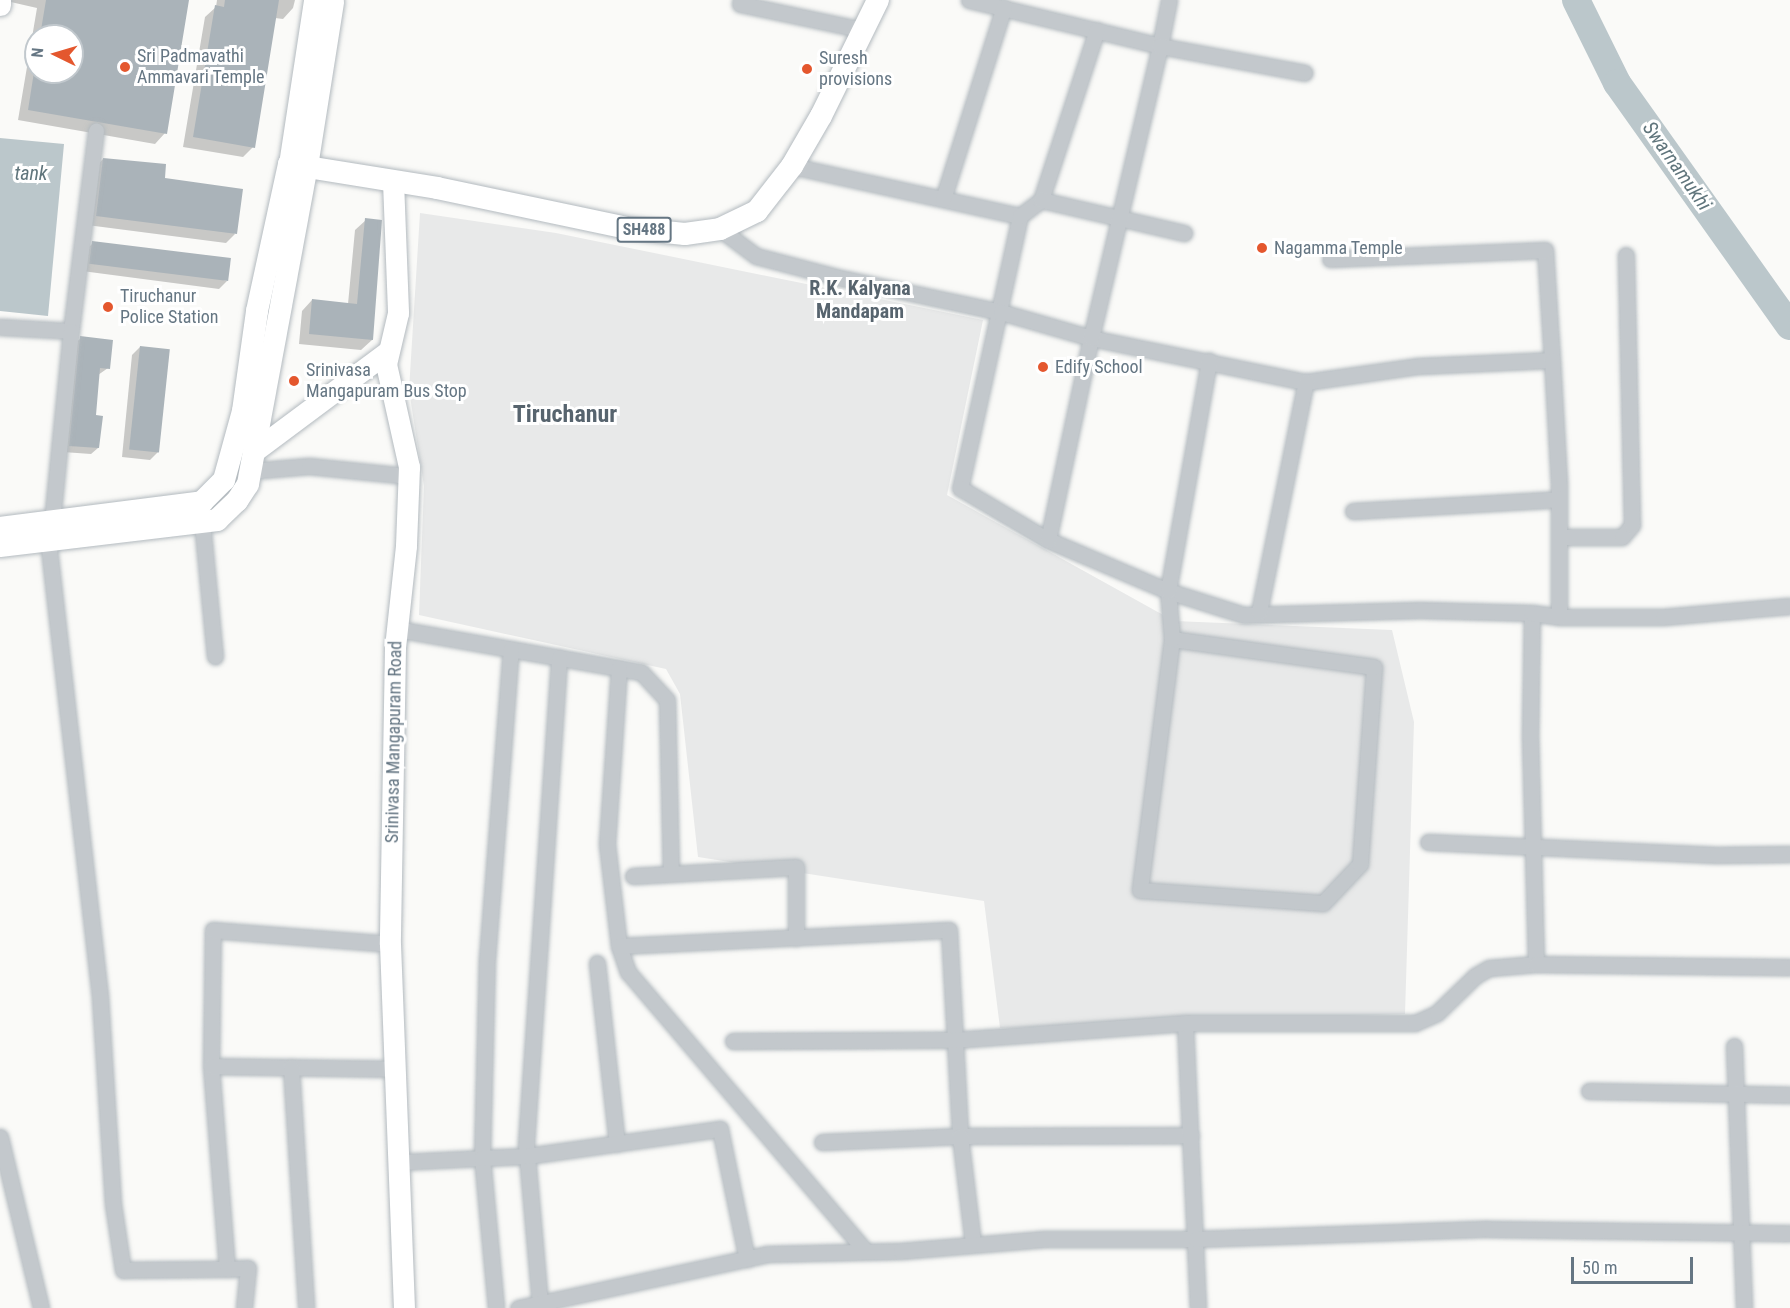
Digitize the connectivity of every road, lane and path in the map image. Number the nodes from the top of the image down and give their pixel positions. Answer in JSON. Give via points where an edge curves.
{"nodes":[{"id":1,"x":0,"y":0,"type":"edge"},
{"id":2,"x":741,"y":0,"type":"edge"},
{"id":3,"x":878,"y":0,"type":"edge"},
{"id":4,"x":969,"y":0,"type":"edge"},
{"id":5,"x":1169,"y":0,"type":"edge"},
{"id":6,"x":324,"y":1,"type":"edge"},
{"id":7,"x":0,"y":5,"type":"edge"},
{"id":8,"x":1004,"y":7,"type":"junction"},
{"id":9,"x":862,"y":30,"type":"junction"},
{"id":10,"x":1097,"y":30,"type":"junction"},
{"id":11,"x":1161,"y":46,"type":"junction"},
{"id":12,"x":1305,"y":73,"type":"dead end"},
{"id":13,"x":96,"y":130,"type":"dead end"},
{"id":14,"x":298,"y":165,"type":"junction"},
{"id":15,"x":792,"y":166,"type":"junction"},
{"id":16,"x":393,"y":181,"type":"junction"},
{"id":17,"x":943,"y":199,"type":"junction"},
{"id":18,"x":1041,"y":200,"type":"junction"},
{"id":19,"x":1020,"y":216,"type":"junction"},
{"id":20,"x":1120,"y":220,"type":"junction"},
{"id":21,"x":720,"y":229,"type":"junction"},
{"id":22,"x":1184,"y":233,"type":"dead end"},
{"id":23,"x":1626,"y":255,"type":"dead end"},
{"id":24,"x":1330,"y":259,"type":"dead end"},
{"id":25,"x":1001,"y":312,"type":"junction"},
{"id":26,"x":0,"y":327,"type":"edge"},
{"id":27,"x":71,"y":331,"type":"junction"},
{"id":28,"x":1091,"y":338,"type":"junction"},
{"id":29,"x":387,"y":352,"type":"junction"},
{"id":30,"x":1552,"y":360,"type":"junction"},
{"id":31,"x":1209,"y":361,"type":"junction"},
{"id":32,"x":1306,"y":382,"type":"junction"},
{"id":33,"x":252,"y":462,"type":"junction"},
{"id":34,"x":408,"y":476,"type":"junction"},
{"id":35,"x":1559,"y":499,"type":"junction"},
{"id":36,"x":1353,"y":511,"type":"dead end"},
{"id":37,"x":202,"y":522,"type":"junction"},
{"id":38,"x":0,"y":528,"type":"edge"},
{"id":39,"x":50,"y":530,"type":"junction"},
{"id":40,"x":1559,"y":537,"type":"junction"},
{"id":41,"x":1048,"y":540,"type":"junction"},
{"id":42,"x":0,"y":546,"type":"edge"},
{"id":43,"x":1168,"y":591,"type":"junction"},
{"id":44,"x":1790,"y":606,"type":"edge"},
{"id":45,"x":1258,"y":612,"type":"junction"},
{"id":46,"x":1532,"y":613,"type":"junction"},
{"id":47,"x":1559,"y":616,"type":"junction"},
{"id":48,"x":397,"y":629,"type":"junction"},
{"id":49,"x":1172,"y":639,"type":"junction"},
{"id":50,"x":511,"y":649,"type":"junction"},
{"id":51,"x":215,"y":656,"type":"dead end"},
{"id":52,"x":559,"y":657,"type":"junction"},
{"id":53,"x":619,"y":668,"type":"junction"},
{"id":54,"x":1428,"y":842,"type":"dead end"},
{"id":55,"x":1533,"y":848,"type":"junction"},
{"id":56,"x":1790,"y":854,"type":"edge"},
{"id":57,"x":671,"y":874,"type":"junction"},
{"id":58,"x":633,"y":876,"type":"dead end"},
{"id":59,"x":796,"y":938,"type":"junction"},
{"id":60,"x":390,"y":944,"type":"junction"},
{"id":61,"x":619,"y":946,"type":"junction"},
{"id":62,"x":597,"y":963,"type":"dead end"},
{"id":63,"x":1536,"y":964,"type":"junction"},
{"id":64,"x":1790,"y":968,"type":"edge"},
{"id":65,"x":1185,"y":1023,"type":"junction"},
{"id":66,"x":954,"y":1040,"type":"junction"},
{"id":67,"x":733,"y":1041,"type":"dead end"},
{"id":68,"x":1734,"y":1046,"type":"dead end"},
{"id":69,"x":211,"y":1066,"type":"junction"},
{"id":70,"x":291,"y":1067,"type":"junction"},
{"id":71,"x":397,"y":1069,"type":"junction"},
{"id":72,"x":1589,"y":1091,"type":"dead end"},
{"id":73,"x":1734,"y":1093,"type":"junction"},
{"id":74,"x":1790,"y":1095,"type":"edge"},
{"id":75,"x":1191,"y":1134,"type":"junction"},
{"id":76,"x":960,"y":1136,"type":"junction"},
{"id":77,"x":0,"y":1137,"type":"edge"},
{"id":78,"x":822,"y":1142,"type":"dead end"},
{"id":79,"x":617,"y":1144,"type":"junction"},
{"id":80,"x":527,"y":1156,"type":"junction"},
{"id":81,"x":482,"y":1158,"type":"junction"},
{"id":82,"x":400,"y":1162,"type":"junction"},
{"id":83,"x":1741,"y":1229,"type":"junction"},
{"id":84,"x":1790,"y":1233,"type":"edge"},
{"id":85,"x":1196,"y":1239,"type":"junction"},
{"id":86,"x":973,"y":1243,"type":"junction"},
{"id":87,"x":864,"y":1250,"type":"junction"},
{"id":88,"x":747,"y":1258,"type":"junction"},
{"id":89,"x":226,"y":1269,"type":"junction"},
{"id":90,"x":540,"y":1304,"type":"junction"},
{"id":91,"x":40,"y":1308,"type":"edge"},
{"id":92,"x":244,"y":1308,"type":"edge"},
{"id":93,"x":306,"y":1308,"type":"edge"},
{"id":94,"x":404,"y":1308,"type":"edge"},
{"id":95,"x":496,"y":1308,"type":"edge"},
{"id":96,"x":518,"y":1308,"type":"edge"},
{"id":97,"x":1198,"y":1308,"type":"edge"},
{"id":98,"x":1744,"y":1308,"type":"edge"}],
"edges":[{"from":1,"to":7,"type":"street"},
{"from":2,"to":9,"type":"street","via":[[740,4]]},
{"from":3,"to":9,"type":"main road","number":"SH488"},
{"from":4,"to":8,"type":"street"},
{"from":5,"to":11,"type":"street"},
{"from":6,"to":14,"type":"street"},
{"from":8,"to":10,"type":"street"},
{"from":8,"to":17,"type":"street"},
{"from":9,"to":15,"type":"main road","number":"SH488"},
{"from":10,"to":11,"type":"street"},
{"from":10,"to":18,"type":"street"},
{"from":11,"to":12,"type":"street"},
{"from":11,"to":20,"type":"street"},
{"from":13,"to":27,"type":"street"},
{"from":14,"to":16,"type":"main road","number":"SH488"},
{"from":14,"to":33,"type":"main road"},
{"from":14,"to":39,"type":"main road","via":[[257,311],[243,411],[224,480],[202,502]]},
{"from":15,"to":17,"type":"street"},
{"from":15,"to":21,"type":"main road","number":"SH488","via":[[757,211]]},
{"from":16,"to":21,"type":"main road","number":"SH488","via":[[626,228],[685,234]]},
{"from":16,"to":29,"type":"street","name":"Srinivasa Mangapuram Road","via":[[398,313],[395,338]]},
{"from":17,"to":19,"type":"street"},
{"from":18,"to":19,"type":"street"},
{"from":18,"to":20,"type":"street"},
{"from":19,"to":25,"type":"street"},
{"from":20,"to":22,"type":"street"},
{"from":20,"to":28,"type":"street"},
{"from":21,"to":25,"type":"street","via":[[756,256]]},
{"from":23,"to":40,"type":"street","via":[[1632,525],[1623,537]]},
{"from":24,"to":30,"type":"street","via":[[1545,250]]},
{"from":25,"to":28,"type":"street"},
{"from":25,"to":41,"type":"street","via":[[960,488]]},
{"from":26,"to":27,"type":"street"},
{"from":27,"to":39,"type":"street"},
{"from":28,"to":31,"type":"street"},
{"from":28,"to":41,"type":"street"},
{"from":29,"to":33,"type":"street"},
{"from":29,"to":34,"type":"street","name":"Srinivasa Mangapuram Road"},
{"from":30,"to":32,"type":"street","via":[[1419,366]]},
{"from":30,"to":35,"type":"street"},
{"from":31,"to":32,"type":"street"},
{"from":31,"to":43,"type":"street"},
{"from":32,"to":45,"type":"street"},
{"from":33,"to":34,"type":"street"},
{"from":33,"to":37,"type":"main road","via":[[248,484],[237,501],[217,520]]},
{"from":34,"to":48,"type":"street","name":"Srinivasa Mangapuram Road","via":[[406,546]]},
{"from":35,"to":36,"type":"street"},
{"from":35,"to":40,"type":"street"},
{"from":37,"to":39,"type":"main road"},
{"from":37,"to":51,"type":"street"},
{"from":38,"to":39,"type":"main road"},
{"from":39,"to":42,"type":"main road"},
{"from":39,"to":89,"type":"street","via":[[100,997],[113,1204],[123,1270]]},
{"from":40,"to":47,"type":"street"},
{"from":41,"to":43,"type":"street"},
{"from":43,"to":45,"type":"street","via":[[1244,615]]},
{"from":43,"to":49,"type":"street"},
{"from":44,"to":47,"type":"street","via":[[1663,617]]},
{"from":45,"to":46,"type":"street"},
{"from":46,"to":47,"type":"street"},
{"from":46,"to":55,"type":"street"},
{"from":48,"to":50,"type":"street"},
{"from":48,"to":60,"type":"street","name":"Srinivasa Mangapuram Road"},
{"from":49,"to":49,"type":"street","via":[[1374,667],[1360,864],[1323,903],[1140,890]]},
{"from":50,"to":52,"type":"street"},
{"from":50,"to":81,"type":"street","via":[[487,958]]},
{"from":52,"to":53,"type":"street"},
{"from":52,"to":80,"type":"street"},
{"from":53,"to":57,"type":"street","via":[[641,672],[667,700]]},
{"from":53,"to":61,"type":"street","via":[[607,844]]},
{"from":54,"to":55,"type":"street"},
{"from":55,"to":56,"type":"street"},
{"from":55,"to":63,"type":"street"},
{"from":57,"to":58,"type":"street"},
{"from":57,"to":59,"type":"street","via":[[796,867]]},
{"from":59,"to":61,"type":"street"},
{"from":59,"to":66,"type":"street","via":[[949,930]]},
{"from":60,"to":69,"type":"street","via":[[213,930]]},
{"from":60,"to":71,"type":"street","name":"Srinivasa Mangapuram Road"},
{"from":61,"to":87,"type":"street","via":[[628,972]]},
{"from":62,"to":79,"type":"street"},
{"from":63,"to":64,"type":"street"},
{"from":63,"to":65,"type":"street","via":[[1482,972],[1437,1013],[1415,1023]]},
{"from":65,"to":66,"type":"street"},
{"from":65,"to":75,"type":"street"},
{"from":66,"to":67,"type":"street"},
{"from":66,"to":76,"type":"street"},
{"from":68,"to":73,"type":"street"},
{"from":69,"to":70,"type":"street"},
{"from":69,"to":89,"type":"street"},
{"from":70,"to":71,"type":"street"},
{"from":70,"to":93,"type":"street"},
{"from":71,"to":82,"type":"street","name":"Srinivasa Mangapuram Road"},
{"from":72,"to":73,"type":"street"},
{"from":73,"to":74,"type":"street"},
{"from":73,"to":83,"type":"street"},
{"from":75,"to":76,"type":"street"},
{"from":75,"to":85,"type":"street"},
{"from":76,"to":78,"type":"street"},
{"from":76,"to":86,"type":"street"},
{"from":77,"to":91,"type":"street"},
{"from":79,"to":80,"type":"street"},
{"from":79,"to":88,"type":"street","via":[[720,1129]]},
{"from":80,"to":81,"type":"street"},
{"from":80,"to":90,"type":"street"},
{"from":81,"to":82,"type":"street"},
{"from":81,"to":95,"type":"street"},
{"from":82,"to":94,"type":"street","name":"Srinivasa Mangapuram Road"},
{"from":83,"to":84,"type":"street"},
{"from":83,"to":85,"type":"street","via":[[1488,1229]]},
{"from":83,"to":98,"type":"street"},
{"from":85,"to":86,"type":"street"},
{"from":85,"to":97,"type":"street"},
{"from":86,"to":87,"type":"street","via":[[901,1251]]},
{"from":87,"to":88,"type":"street"},
{"from":88,"to":90,"type":"street"},
{"from":89,"to":92,"type":"street","via":[[248,1268]]},
{"from":90,"to":96,"type":"street"}]}
